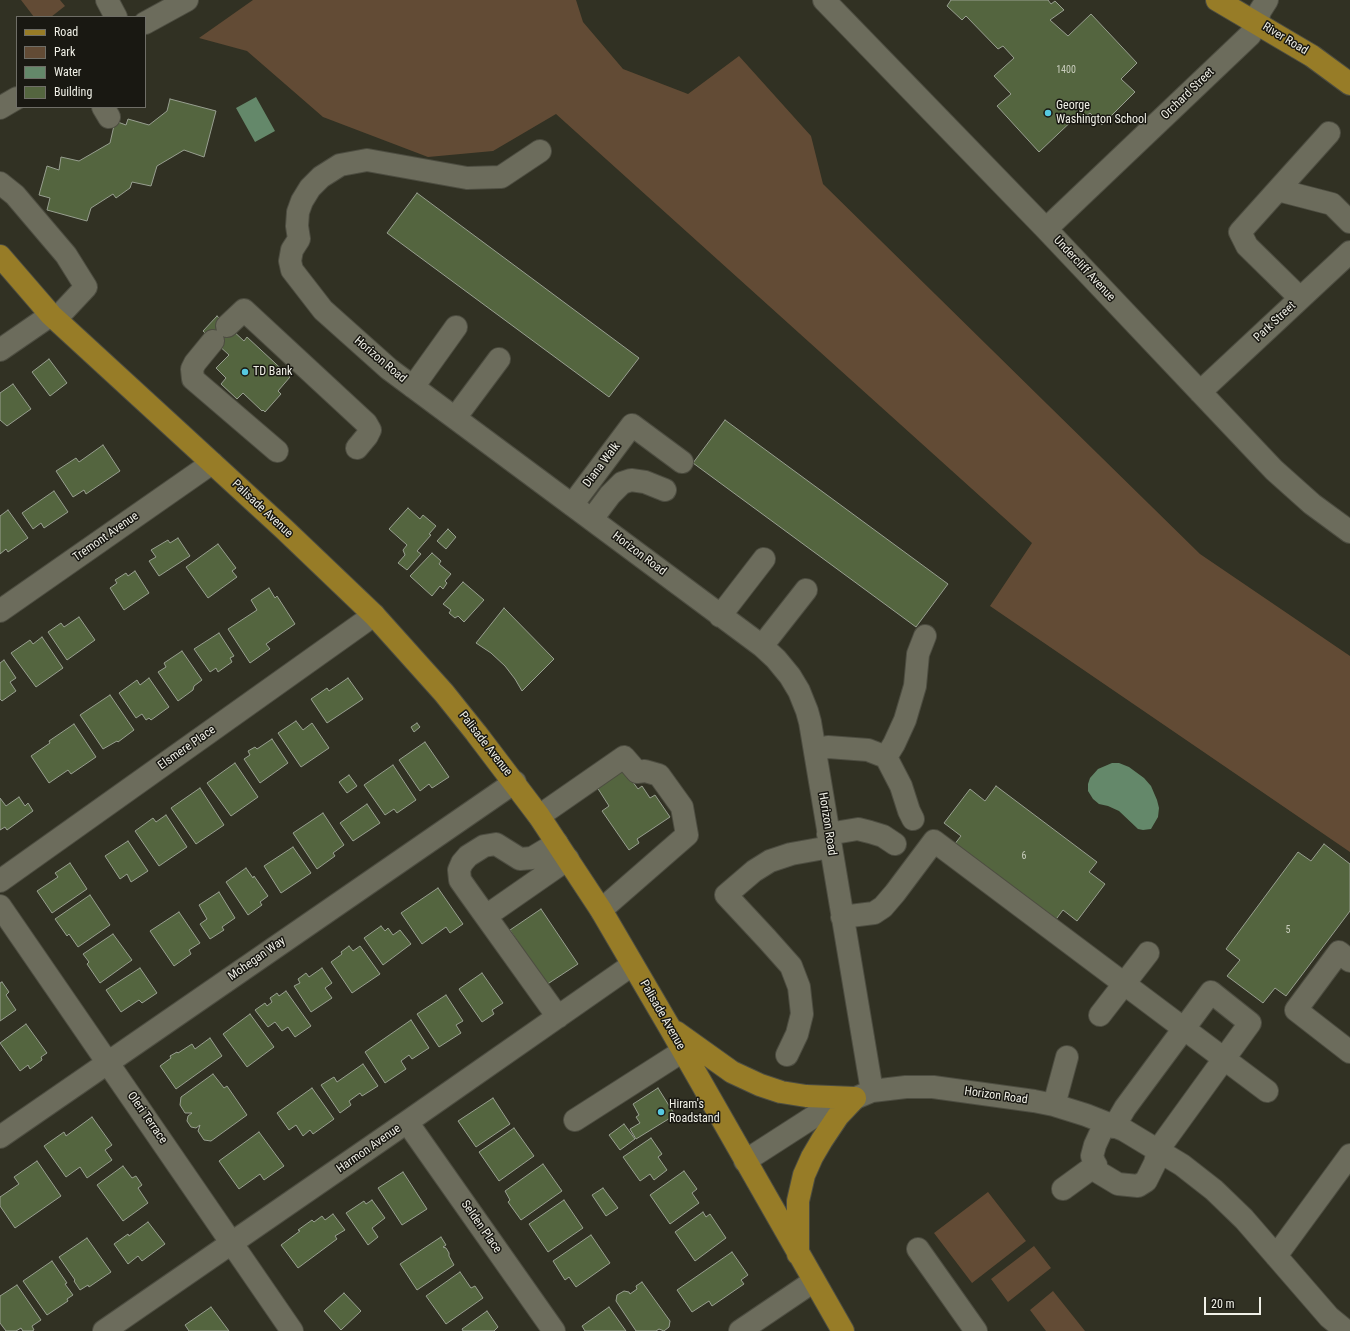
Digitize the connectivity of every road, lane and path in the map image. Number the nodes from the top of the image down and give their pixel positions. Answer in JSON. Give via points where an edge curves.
{"nodes":[{"id":1,"x":107,"y":0,"type":"edge"},
{"id":2,"x":187,"y":0,"type":"edge"},
{"id":3,"x":824,"y":0,"type":"edge"},
{"id":4,"x":1217,"y":0,"type":"edge"},
{"id":5,"x":1268,"y":0,"type":"edge"},
{"id":6,"x":115,"y":16,"type":"edge"},
{"id":7,"x":146,"y":22,"type":"edge"},
{"id":8,"x":1256,"y":22,"type":"junction"},
{"id":9,"x":1350,"y":84,"type":"edge"},
{"id":10,"x":16,"y":99,"type":"edge"},
{"id":11,"x":0,"y":108,"type":"edge"},
{"id":12,"x":1329,"y":133,"type":"dead end"},
{"id":13,"x":540,"y":151,"type":"dead end"},
{"id":14,"x":0,"y":183,"type":"edge"},
{"id":15,"x":1278,"y":190,"type":"junction"},
{"id":16,"x":1350,"y":222,"type":"edge"},
{"id":17,"x":1046,"y":229,"type":"junction"},
{"id":18,"x":1350,"y":252,"type":"edge"},
{"id":19,"x":0,"y":256,"type":"edge"},
{"id":20,"x":1300,"y":298,"type":"junction"},
{"id":21,"x":54,"y":317,"type":"junction"},
{"id":22,"x":456,"y":327,"type":"dead end"},
{"id":23,"x":0,"y":350,"type":"edge"},
{"id":24,"x":499,"y":359,"type":"dead end"},
{"id":25,"x":413,"y":386,"type":"junction"},
{"id":26,"x":1200,"y":392,"type":"junction"},
{"id":27,"x":455,"y":418,"type":"junction"},
{"id":28,"x":357,"y":448,"type":"dead end"},
{"id":29,"x":277,"y":451,"type":"dead end"},
{"id":30,"x":682,"y":462,"type":"dead end"},
{"id":31,"x":212,"y":463,"type":"junction"},
{"id":32,"x":665,"y":490,"type":"dead end"},
{"id":33,"x":572,"y":505,"type":"junction"},
{"id":34,"x":592,"y":519,"type":"junction"},
{"id":35,"x":1350,"y":532,"type":"edge"},
{"id":36,"x":764,"y":559,"type":"dead end"},
{"id":37,"x":806,"y":590,"type":"dead end"},
{"id":38,"x":0,"y":611,"type":"edge"},
{"id":39,"x":374,"y":615,"type":"junction"},
{"id":40,"x":720,"y":616,"type":"junction"},
{"id":41,"x":925,"y":636,"type":"dead end"},
{"id":42,"x":762,"y":646,"type":"junction"},
{"id":43,"x":815,"y":750,"type":"junction"},
{"id":44,"x":886,"y":757,"type":"junction"},
{"id":45,"x":515,"y":782,"type":"junction"},
{"id":46,"x":539,"y":816,"type":"junction"},
{"id":47,"x":913,"y":819,"type":"dead end"},
{"id":48,"x":829,"y":841,"type":"junction"},
{"id":49,"x":895,"y":844,"type":"dead end"},
{"id":50,"x":563,"y":851,"type":"junction"},
{"id":51,"x":0,"y":881,"type":"edge"},
{"id":52,"x":0,"y":906,"type":"edge"},
{"id":53,"x":601,"y":910,"type":"junction"},
{"id":54,"x":486,"y":916,"type":"junction"},
{"id":55,"x":842,"y":917,"type":"junction"},
{"id":56,"x":1148,"y":953,"type":"dead end"},
{"id":57,"x":1350,"y":961,"type":"edge"},
{"id":58,"x":632,"y":965,"type":"junction"},
{"id":59,"x":1125,"y":984,"type":"junction"},
{"id":60,"x":1100,"y":1015,"type":"dead end"},
{"id":61,"x":558,"y":1017,"type":"junction"},
{"id":62,"x":670,"y":1028,"type":"junction"},
{"id":63,"x":1184,"y":1029,"type":"junction"},
{"id":64,"x":683,"y":1051,"type":"junction"},
{"id":65,"x":1350,"y":1052,"type":"edge"},
{"id":66,"x":787,"y":1055,"type":"dead end"},
{"id":67,"x":1067,"y":1057,"type":"dead end"},
{"id":68,"x":1224,"y":1059,"type":"junction"},
{"id":69,"x":108,"y":1063,"type":"junction"},
{"id":70,"x":1267,"y":1091,"type":"dead end"},
{"id":71,"x":864,"y":1095,"type":"junction"},
{"id":72,"x":1054,"y":1105,"type":"junction"},
{"id":73,"x":575,"y":1120,"type":"dead end"},
{"id":74,"x":407,"y":1122,"type":"junction"},
{"id":75,"x":1110,"y":1125,"type":"junction"},
{"id":76,"x":0,"y":1137,"type":"edge"},
{"id":77,"x":1158,"y":1150,"type":"junction"},
{"id":78,"x":1350,"y":1155,"type":"edge"},
{"id":79,"x":745,"y":1161,"type":"junction"},
{"id":80,"x":1096,"y":1166,"type":"junction"},
{"id":81,"x":1063,"y":1189,"type":"dead end"},
{"id":82,"x":233,"y":1243,"type":"junction"},
{"id":83,"x":918,"y":1249,"type":"dead end"},
{"id":84,"x":798,"y":1255,"type":"junction"},
{"id":85,"x":1276,"y":1256,"type":"junction"},
{"id":86,"x":814,"y":1282,"type":"junction"},
{"id":87,"x":1323,"y":1324,"type":"edge"},
{"id":88,"x":104,"y":1331,"type":"edge"},
{"id":89,"x":292,"y":1331,"type":"edge"},
{"id":90,"x":554,"y":1331,"type":"edge"},
{"id":91,"x":740,"y":1331,"type":"edge"},
{"id":92,"x":843,"y":1331,"type":"edge"},
{"id":93,"x":976,"y":1331,"type":"edge"},
{"id":94,"x":1346,"y":1331,"type":"edge"}],
"edges":[{"from":1,"to":6,"type":"street"},
{"from":2,"to":7,"type":"street"},
{"from":3,"to":17,"type":"street","name":"Undercliff Avenue"},
{"from":4,"to":8,"type":"main road","name":"River Road"},
{"from":5,"to":8,"type":"street","name":"Orchard Street"},
{"from":8,"to":9,"type":"main road","name":"River Road","via":[[1312,56]]},
{"from":8,"to":17,"type":"street","name":"Orchard Street","via":[[1250,35]]},
{"from":10,"to":11,"type":"street"},
{"from":12,"to":15,"type":"street"},
{"from":13,"to":25,"type":"street","name":"Horizon Road","via":[[501,177],[467,178],[366,160],[340,165],[322,176],[302,201],[298,212],[299,239],[292,250],[290,261],[292,270],[323,310],[389,369]]},
{"from":14,"to":21,"type":"street","via":[[15,195],[66,255],[86,287]]},
{"from":15,"to":16,"type":"street","via":[[1332,204]]},
{"from":15,"to":20,"type":"street","via":[[1240,232],[1247,246]]},
{"from":17,"to":26,"type":"street","name":"Undercliff Avenue"},
{"from":18,"to":20,"type":"street","name":"Park Street"},
{"from":19,"to":21,"type":"main road","name":"Palisade Avenue"},
{"from":20,"to":26,"type":"street","name":"Park Street"},
{"from":21,"to":23,"type":"street"},
{"from":21,"to":31,"type":"main road","name":"Palisade Avenue"},
{"from":22,"to":25,"type":"street"},
{"from":24,"to":27,"type":"street"},
{"from":25,"to":27,"type":"street","name":"Horizon Road"},
{"from":26,"to":35,"type":"street","name":"Undercliff Avenue","via":[[1274,470],[1312,504]]},
{"from":27,"to":33,"type":"street","name":"Horizon Road"},
{"from":28,"to":29,"type":"street","via":[[370,430],[366,423],[244,310],[220,333],[195,363],[192,369],[193,379]]},
{"from":30,"to":33,"type":"street","name":"Diana Walk","via":[[632,425]]},
{"from":31,"to":38,"type":"street","name":"Tremont Avenue"},
{"from":31,"to":39,"type":"main road","name":"Palisade Avenue"},
{"from":32,"to":34,"type":"street","via":[[645,482],[631,480],[622,483],[610,494]]},
{"from":33,"to":34,"type":"street","name":"Horizon Road"},
{"from":34,"to":40,"type":"street","name":"Horizon Road"},
{"from":36,"to":40,"type":"street"},
{"from":37,"to":42,"type":"street"},
{"from":39,"to":45,"type":"main road","name":"Palisade Avenue","via":[[444,693]]},
{"from":39,"to":51,"type":"street","name":"Elsmere Place"},
{"from":40,"to":42,"type":"street","name":"Horizon Road"},
{"from":41,"to":44,"type":"street","via":[[918,654],[915,686],[905,720]]},
{"from":42,"to":43,"type":"street","name":"Horizon Road","via":[[790,676],[799,691],[807,711]]},
{"from":43,"to":44,"type":"street","via":[[828,747],[868,750]]},
{"from":43,"to":48,"type":"street","name":"Horizon Road"},
{"from":44,"to":47,"type":"street","via":[[901,786]]},
{"from":45,"to":46,"type":"main road","name":"Palisade Avenue"},
{"from":45,"to":69,"type":"street","name":"Mohegan Way"},
{"from":46,"to":50,"type":"main road","name":"Palisade Avenue"},
{"from":46,"to":53,"type":"street","via":[[624,757],[636,772],[645,771],[659,775],[682,807],[688,835]]},
{"from":48,"to":49,"type":"street","via":[[858,829],[883,836]]},
{"from":48,"to":55,"type":"street","name":"Horizon Road"},
{"from":48,"to":66,"type":"street","via":[[770,861],[726,895],[791,966],[799,987],[802,1014],[797,1034]]},
{"from":50,"to":53,"type":"main road","name":"Palisade Avenue"},
{"from":50,"to":54,"type":"street"},
{"from":50,"to":54,"type":"street","via":[[520,859],[496,844],[484,846],[468,856],[459,870],[460,880]]},
{"from":52,"to":69,"type":"street","name":"Oleri Terrace"},
{"from":53,"to":58,"type":"main road","name":"Palisade Avenue"},
{"from":54,"to":61,"type":"street"},
{"from":55,"to":59,"type":"street","via":[[874,913],[883,907],[934,841]]},
{"from":55,"to":71,"type":"street","name":"Horizon Road"},
{"from":56,"to":59,"type":"street"},
{"from":57,"to":65,"type":"street","via":[[1339,952],[1296,1010]]},
{"from":58,"to":61,"type":"street","name":"Harmon Avenue"},
{"from":58,"to":62,"type":"main road","name":"Palisade Avenue"},
{"from":59,"to":60,"type":"street"},
{"from":59,"to":63,"type":"street"},
{"from":61,"to":74,"type":"street","name":"Harmon Avenue"},
{"from":62,"to":64,"type":"main road","name":"Palisade Avenue"},
{"from":62,"to":71,"type":"main road","via":[[732,1072],[760,1085],[806,1096]]},
{"from":63,"to":68,"type":"street"},
{"from":63,"to":68,"type":"street","via":[[1212,992],[1250,1023]]},
{"from":63,"to":75,"type":"street"},
{"from":64,"to":73,"type":"street"},
{"from":64,"to":79,"type":"main road","name":"Palisade Avenue"},
{"from":67,"to":72,"type":"street"},
{"from":68,"to":70,"type":"street"},
{"from":68,"to":77,"type":"street"},
{"from":69,"to":76,"type":"street","name":"Mohegan Way"},
{"from":69,"to":82,"type":"street","name":"Oleri Terrace"},
{"from":71,"to":72,"type":"street","name":"Horizon Road","via":[[906,1087],[933,1087]]},
{"from":71,"to":79,"type":"street","via":[[818,1114]]},
{"from":71,"to":84,"type":"main road","via":[[838,1116],[804,1174],[798,1201]]},
{"from":72,"to":75,"type":"street","name":"Horizon Road"},
{"from":74,"to":82,"type":"street","name":"Harmon Avenue"},
{"from":74,"to":90,"type":"street","name":"Selden Place"},
{"from":75,"to":77,"type":"street","name":"Horizon Road","via":[[1124,1130]]},
{"from":75,"to":80,"type":"street","via":[[1095,1145],[1092,1156]]},
{"from":77,"to":80,"type":"street","via":[[1146,1181],[1138,1186],[1118,1184],[1098,1172]]},
{"from":77,"to":85,"type":"street","name":"Horizon Road","via":[[1214,1190],[1244,1219]]},
{"from":78,"to":85,"type":"street"},
{"from":79,"to":84,"type":"main road","name":"Palisade Avenue"},
{"from":80,"to":81,"type":"street"},
{"from":82,"to":88,"type":"street","name":"Harmon Avenue"},
{"from":82,"to":89,"type":"street","name":"Oleri Terrace"},
{"from":83,"to":93,"type":"street"},
{"from":84,"to":86,"type":"main road","name":"Palisade Avenue"},
{"from":85,"to":87,"type":"street","name":"Horizon Road"},
{"from":86,"to":91,"type":"street"},
{"from":86,"to":92,"type":"main road","name":"Palisade Avenue"},
{"from":87,"to":94,"type":"street","name":"Horizon Road"}]}
